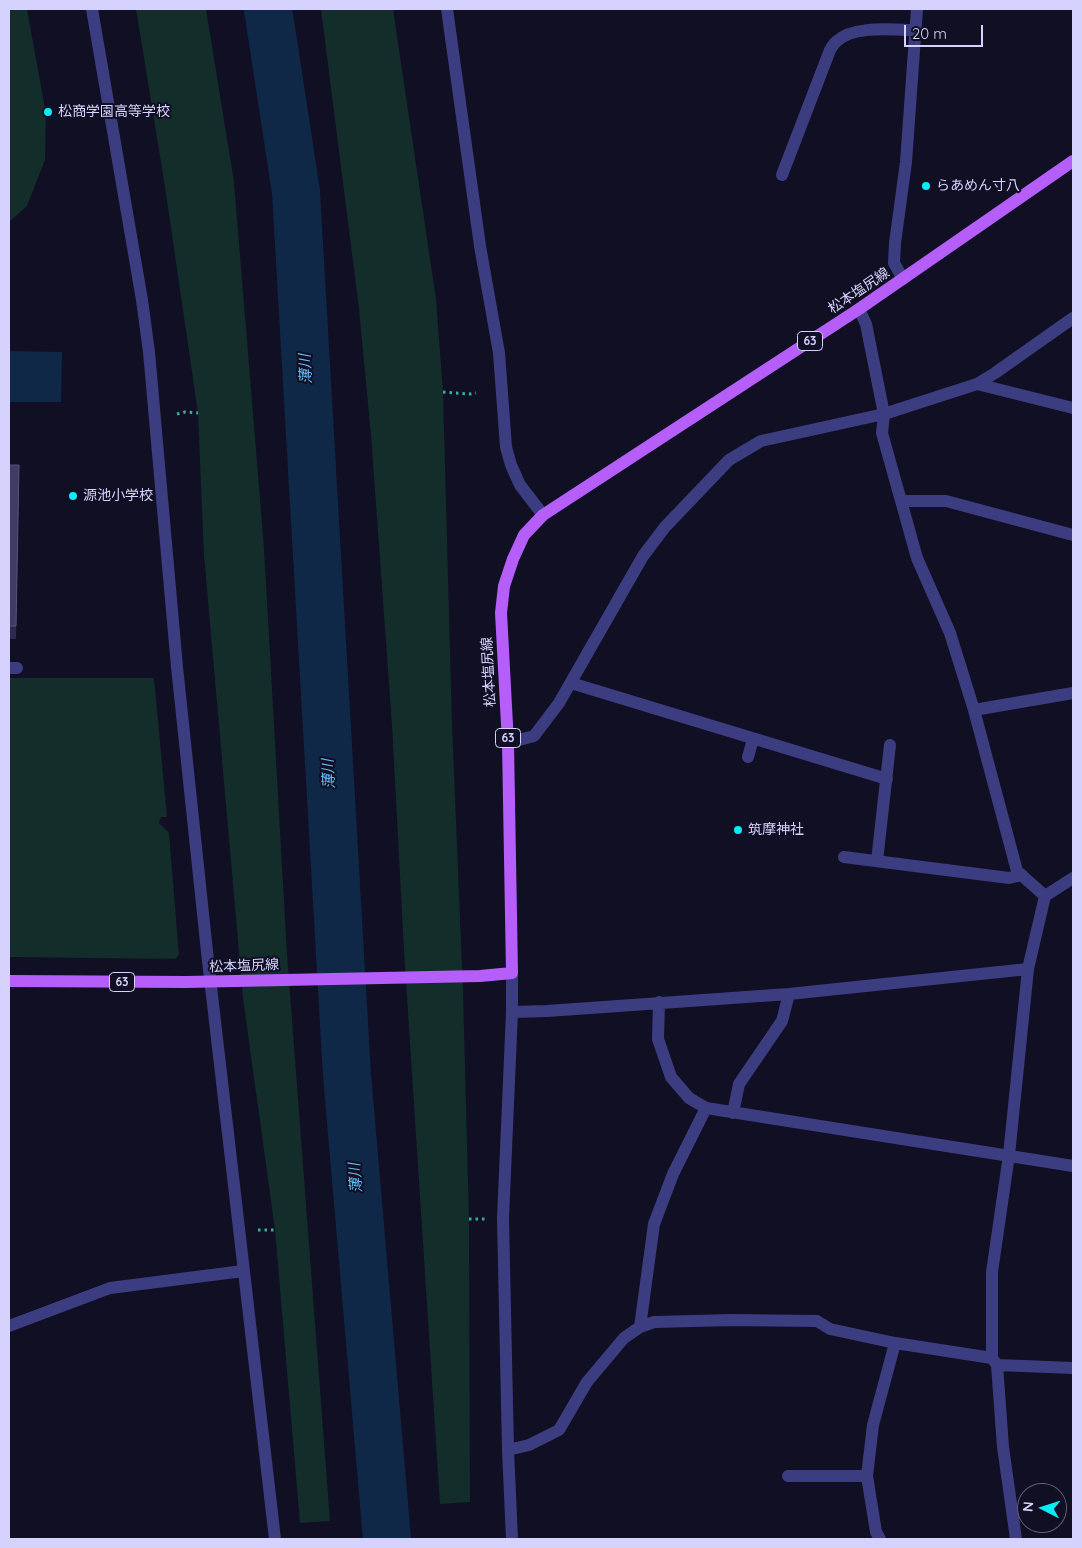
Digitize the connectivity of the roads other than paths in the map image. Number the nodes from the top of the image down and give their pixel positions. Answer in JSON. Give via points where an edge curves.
{"nodes":[{"id":1,"x":92,"y":9,"type":"edge"},
{"id":2,"x":447,"y":9,"type":"edge"},
{"id":3,"x":917,"y":9,"type":"edge"},
{"id":4,"x":916,"y":30,"type":"junction"},
{"id":5,"x":1073,"y":161,"type":"edge"},
{"id":6,"x":782,"y":175,"type":"dead end"},
{"id":7,"x":903,"y":279,"type":"junction"},
{"id":8,"x":859,"y":309,"type":"junction"},
{"id":9,"x":1073,"y":318,"type":"edge"},
{"id":10,"x":977,"y":384,"type":"junction"},
{"id":11,"x":1073,"y":408,"type":"edge"},
{"id":12,"x":884,"y":414,"type":"junction"},
{"id":13,"x":901,"y":501,"type":"junction"},
{"id":14,"x":543,"y":515,"type":"junction"},
{"id":15,"x":1073,"y":535,"type":"edge"},
{"id":16,"x":571,"y":684,"type":"junction"},
{"id":17,"x":1073,"y":693,"type":"edge"},
{"id":18,"x":974,"y":710,"type":"junction"},
{"id":19,"x":752,"y":738,"type":"junction"},
{"id":20,"x":508,"y":743,"type":"junction"},
{"id":21,"x":890,"y":745,"type":"dead end"},
{"id":22,"x":748,"y":757,"type":"dead end"},
{"id":23,"x":886,"y":779,"type":"junction"},
{"id":24,"x":844,"y":856,"type":"dead end"},
{"id":25,"x":877,"y":861,"type":"junction"},
{"id":26,"x":1022,"y":875,"type":"junction"},
{"id":27,"x":1073,"y":878,"type":"edge"},
{"id":28,"x":1045,"y":896,"type":"junction"},
{"id":29,"x":1028,"y":969,"type":"junction"},
{"id":30,"x":512,"y":973,"type":"junction"},
{"id":31,"x":9,"y":981,"type":"edge"},
{"id":32,"x":211,"y":982,"type":"junction"},
{"id":33,"x":789,"y":994,"type":"junction"},
{"id":34,"x":659,"y":1002,"type":"junction"},
{"id":35,"x":512,"y":1012,"type":"junction"},
{"id":36,"x":706,"y":1108,"type":"junction"},
{"id":37,"x":732,"y":1113,"type":"junction"},
{"id":38,"x":1009,"y":1155,"type":"junction"},
{"id":39,"x":1073,"y":1166,"type":"edge"},
{"id":40,"x":243,"y":1271,"type":"junction"},
{"id":41,"x":9,"y":1326,"type":"edge"},
{"id":42,"x":640,"y":1327,"type":"junction"},
{"id":43,"x":895,"y":1343,"type":"junction"},
{"id":44,"x":995,"y":1362,"type":"junction"},
{"id":45,"x":1073,"y":1368,"type":"edge"},
{"id":46,"x":508,"y":1450,"type":"junction"},
{"id":47,"x":788,"y":1476,"type":"dead end"},
{"id":48,"x":867,"y":1476,"type":"junction"},
{"id":49,"x":275,"y":1539,"type":"edge"},
{"id":50,"x":512,"y":1539,"type":"edge"},
{"id":51,"x":880,"y":1539,"type":"edge"},
{"id":52,"x":1016,"y":1539,"type":"edge"}],
"edges":[{"from":1,"to":32,"type":"street","via":[[149,352],[176,657]]},
{"from":2,"to":14,"type":"street","via":[[480,246],[499,353],[506,447],[520,485]]},
{"from":3,"to":4,"type":"street"},
{"from":4,"to":6,"type":"street","via":[[873,30],[849,34],[837,41],[830,50]]},
{"from":4,"to":7,"type":"street","via":[[906,162],[895,243],[894,263]]},
{"from":5,"to":7,"type":"main road","name":"松本塩尻線","number":"63"},
{"from":7,"to":8,"type":"main road","name":"松本塩尻線","number":"63"},
{"from":8,"to":12,"type":"street","via":[[866,324]]},
{"from":8,"to":14,"type":"main road","name":"松本塩尻線","number":"63"},
{"from":9,"to":10,"type":"street"},
{"from":10,"to":11,"type":"street"},
{"from":10,"to":12,"type":"street"},
{"from":12,"to":13,"type":"street","via":[[882,433]]},
{"from":12,"to":16,"type":"street","via":[[762,441],[729,460],[665,527],[643,556]]},
{"from":13,"to":15,"type":"street","via":[[946,501]]},
{"from":13,"to":18,"type":"street","via":[[917,558],[950,633]]},
{"from":14,"to":20,"type":"main road","name":"松本塩尻線","number":"63","via":[[524,535],[504,586],[501,613]]},
{"from":16,"to":19,"type":"street"},
{"from":16,"to":20,"type":"street","via":[[534,736]]},
{"from":17,"to":18,"type":"street"},
{"from":18,"to":26,"type":"street","via":[[1017,871]]},
{"from":19,"to":22,"type":"street"},
{"from":19,"to":23,"type":"street"},
{"from":20,"to":30,"type":"main road","name":"松本塩尻線","number":"63"},
{"from":21,"to":23,"type":"street"},
{"from":23,"to":25,"type":"street"},
{"from":24,"to":25,"type":"street"},
{"from":25,"to":26,"type":"street","via":[[1009,878]]},
{"from":26,"to":28,"type":"street"},
{"from":27,"to":28,"type":"street"},
{"from":28,"to":29,"type":"street"},
{"from":29,"to":33,"type":"street"},
{"from":29,"to":38,"type":"street"},
{"from":30,"to":32,"type":"main road","name":"松本塩尻線","number":"63"},
{"from":30,"to":35,"type":"street"},
{"from":31,"to":32,"type":"main road","name":"松本塩尻線","number":"63"},
{"from":32,"to":40,"type":"street"},
{"from":33,"to":34,"type":"street"},
{"from":33,"to":37,"type":"street","via":[[782,1021],[739,1084]]},
{"from":34,"to":35,"type":"street"},
{"from":34,"to":36,"type":"street","via":[[658,1039],[671,1077],[690,1098]]},
{"from":35,"to":46,"type":"street","via":[[503,1218]]},
{"from":36,"to":37,"type":"street"},
{"from":36,"to":42,"type":"street","via":[[673,1174],[654,1224]]},
{"from":37,"to":38,"type":"street"},
{"from":38,"to":39,"type":"street"},
{"from":38,"to":44,"type":"street","via":[[992,1272]]},
{"from":40,"to":41,"type":"street","via":[[110,1288]]},
{"from":40,"to":49,"type":"street"},
{"from":42,"to":43,"type":"street","via":[[654,1322],[817,1321],[830,1329]]},
{"from":42,"to":46,"type":"street","via":[[624,1338],[587,1382],[558,1430],[529,1445]]},
{"from":43,"to":44,"type":"street"},
{"from":43,"to":48,"type":"street","via":[[874,1425]]},
{"from":44,"to":45,"type":"street"},
{"from":44,"to":52,"type":"street"},
{"from":46,"to":50,"type":"street"},
{"from":47,"to":48,"type":"street"},
{"from":48,"to":51,"type":"street","via":[[876,1532]]}]}
